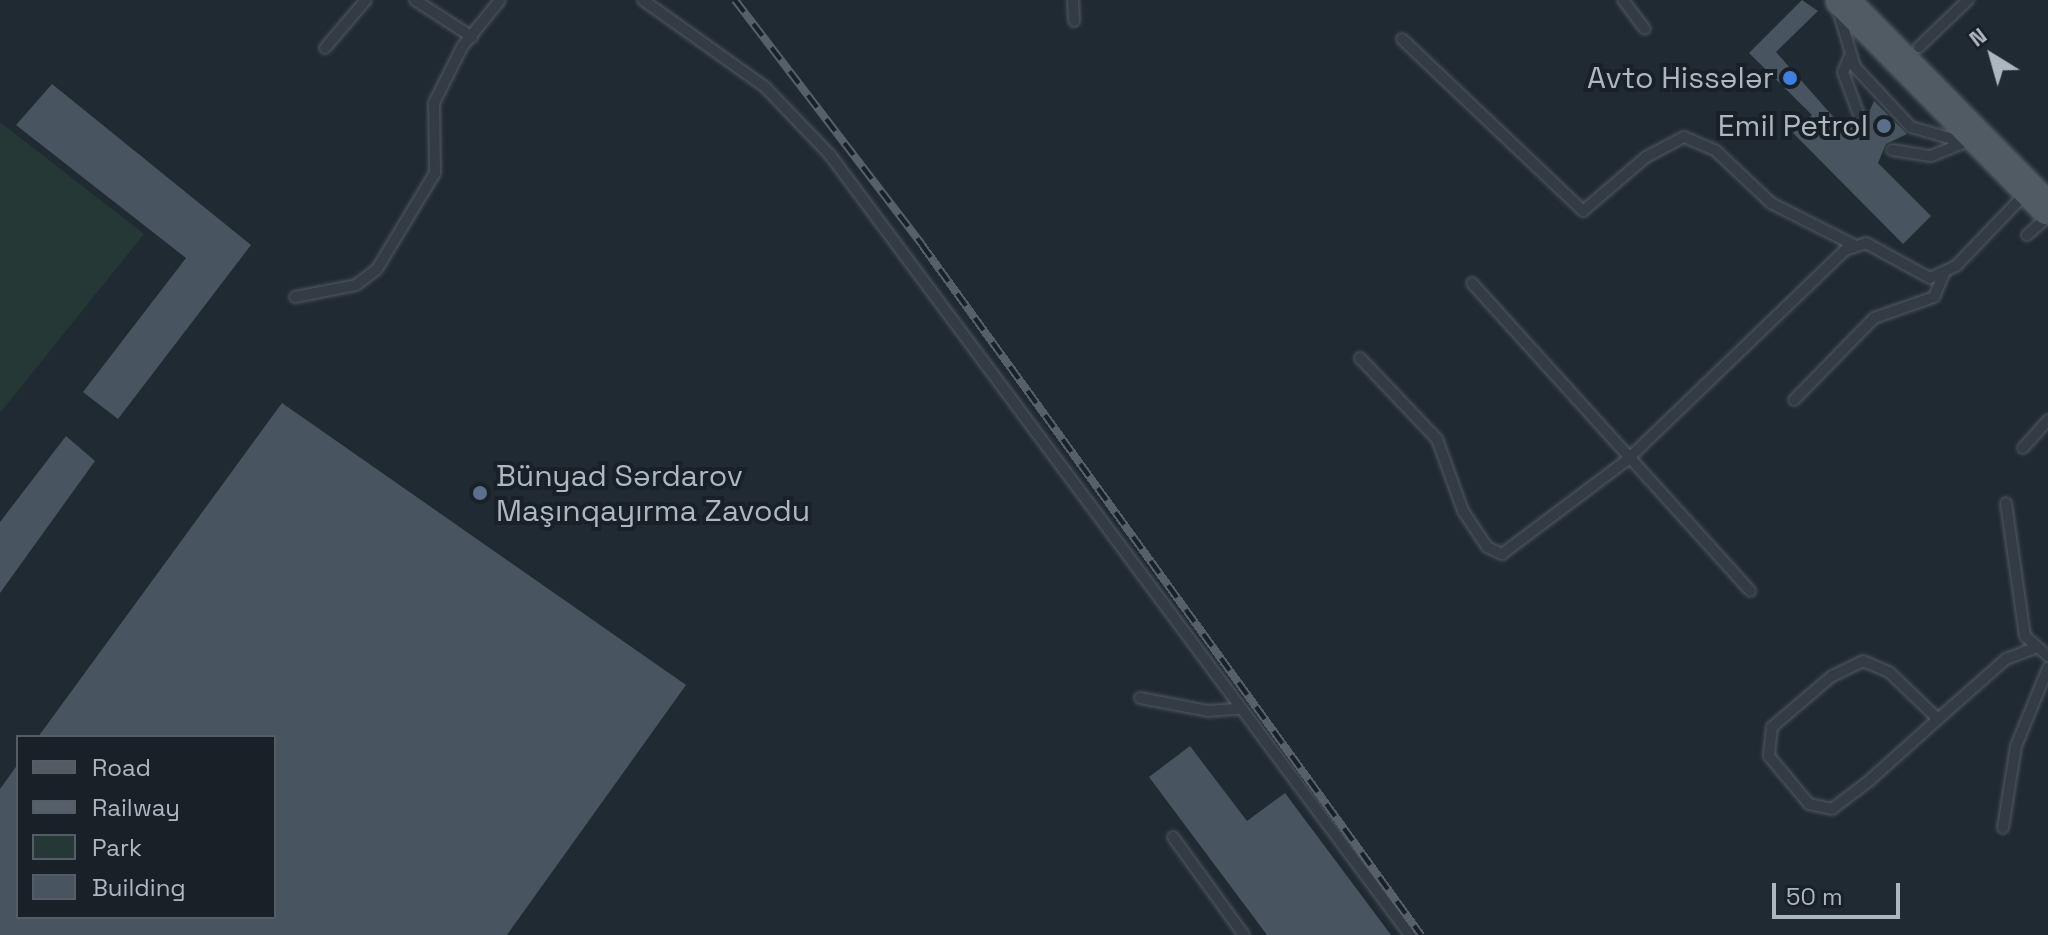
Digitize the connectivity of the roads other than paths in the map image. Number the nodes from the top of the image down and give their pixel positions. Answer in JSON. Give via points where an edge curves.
{"nodes":[{"id":1,"x":366,"y":0,"type":"edge"},
{"id":2,"x":415,"y":0,"type":"edge"},
{"id":3,"x":500,"y":0,"type":"edge"},
{"id":4,"x":643,"y":0,"type":"edge"},
{"id":5,"x":1073,"y":0,"type":"edge"},
{"id":6,"x":1623,"y":0,"type":"edge"},
{"id":7,"x":1839,"y":0,"type":"edge"},
{"id":8,"x":1873,"y":0,"type":"edge"},
{"id":9,"x":1968,"y":0,"type":"edge"},
{"id":10,"x":1074,"y":21,"type":"dead end"},
{"id":11,"x":1645,"y":29,"type":"dead end"},
{"id":12,"x":472,"y":37,"type":"junction"},
{"id":13,"x":1402,"y":39,"type":"dead end"},
{"id":14,"x":1919,"y":47,"type":"junction"},
{"id":15,"x":325,"y":48,"type":"dead end"},
{"id":16,"x":1849,"y":58,"type":"junction"},
{"id":17,"x":1859,"y":115,"type":"dead end"},
{"id":18,"x":1976,"y":145,"type":"junction"},
{"id":19,"x":1892,"y":150,"type":"dead end"},
{"id":20,"x":2042,"y":193,"type":"edge"},
{"id":21,"x":2048,"y":217,"type":"edge"},
{"id":22,"x":2027,"y":235,"type":"dead end"},
{"id":23,"x":1854,"y":245,"type":"junction"},
{"id":24,"x":1944,"y":274,"type":"junction"},
{"id":25,"x":1472,"y":283,"type":"dead end"},
{"id":26,"x":295,"y":297,"type":"dead end"},
{"id":27,"x":1360,"y":358,"type":"dead end"},
{"id":28,"x":1794,"y":400,"type":"dead end"},
{"id":29,"x":2048,"y":420,"type":"edge"},
{"id":30,"x":2023,"y":448,"type":"dead end"},
{"id":31,"x":1627,"y":460,"type":"junction"},
{"id":32,"x":2006,"y":503,"type":"dead end"},
{"id":33,"x":1750,"y":591,"type":"dead end"},
{"id":34,"x":2032,"y":649,"type":"junction"},
{"id":35,"x":2048,"y":656,"type":"edge"},
{"id":36,"x":2048,"y":668,"type":"edge"},
{"id":37,"x":1140,"y":698,"type":"dead end"},
{"id":38,"x":1239,"y":709,"type":"junction"},
{"id":39,"x":1938,"y":719,"type":"junction"},
{"id":40,"x":2003,"y":828,"type":"dead end"},
{"id":41,"x":1173,"y":837,"type":"dead end"},
{"id":42,"x":1244,"y":935,"type":"edge"},
{"id":43,"x":1410,"y":935,"type":"edge"}],
"edges":[{"from":1,"to":15,"type":"lane"},
{"from":2,"to":12,"type":"lane"},
{"from":3,"to":12,"type":"lane"},
{"from":4,"to":38,"type":"lane","via":[[765,87],[830,155]]},
{"from":5,"to":10,"type":"lane"},
{"from":6,"to":11,"type":"lane"},
{"from":7,"to":16,"type":"lane"},
{"from":7,"to":18,"type":"main road"},
{"from":8,"to":14,"type":"main road"},
{"from":9,"to":14,"type":"lane"},
{"from":12,"to":26,"type":"lane","via":[[431,117],[440,156],[435,173],[377,269],[356,285]]},
{"from":13,"to":23,"type":"lane","via":[[1583,211],[1646,157],[1684,137],[1715,150],[1771,203]]},
{"from":14,"to":20,"type":"main road"},
{"from":16,"to":17,"type":"lane","via":[[1843,72]]},
{"from":16,"to":18,"type":"lane","via":[[1911,127]]},
{"from":18,"to":19,"type":"lane","via":[[1931,156]]},
{"from":18,"to":20,"type":"main road"},
{"from":20,"to":24,"type":"lane"},
{"from":21,"to":22,"type":"lane"},
{"from":23,"to":24,"type":"lane","via":[[1875,247],[1930,278]]},
{"from":23,"to":31,"type":"lane"},
{"from":24,"to":28,"type":"lane","via":[[1934,297],[1874,318]]},
{"from":25,"to":31,"type":"lane"},
{"from":27,"to":31,"type":"lane","via":[[1437,439],[1451,487],[1493,552],[1513,547]]},
{"from":29,"to":30,"type":"lane"},
{"from":31,"to":33,"type":"lane"},
{"from":32,"to":34,"type":"lane"},
{"from":34,"to":35,"type":"lane"},
{"from":34,"to":39,"type":"lane","via":[[2006,659]]},
{"from":36,"to":40,"type":"lane","via":[[2016,746]]},
{"from":37,"to":38,"type":"lane","via":[[1208,711]]},
{"from":38,"to":43,"type":"lane"},
{"from":39,"to":39,"type":"lane","via":[[1832,809],[1809,804],[1769,756],[1772,727],[1832,676],[1863,661],[1889,672]]},
{"from":41,"to":42,"type":"lane"}]}
